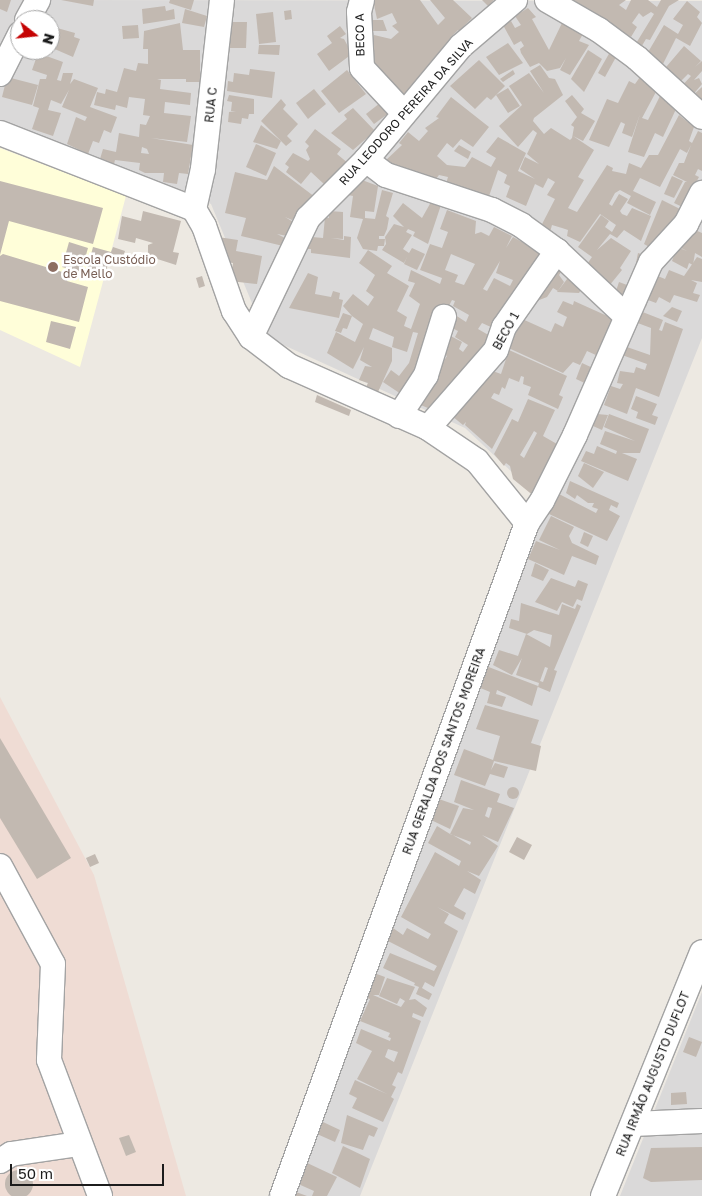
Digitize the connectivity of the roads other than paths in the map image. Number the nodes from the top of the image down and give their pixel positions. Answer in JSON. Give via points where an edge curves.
{"nodes":[{"id":1,"x":222,"y":0,"type":"edge"},
{"id":2,"x":362,"y":0,"type":"edge"},
{"id":3,"x":547,"y":0,"type":"edge"},
{"id":4,"x":510,"y":2,"type":"edge"},
{"id":5,"x":10,"y":51,"type":"edge"},
{"id":6,"x":1,"y":67,"type":"edge"},
{"id":7,"x":404,"y":113,"type":"junction"},
{"id":8,"x":702,"y":117,"type":"edge"},
{"id":9,"x":0,"y":133,"type":"edge"},
{"id":10,"x":366,"y":160,"type":"junction"},
{"id":11,"x":702,"y":193,"type":"edge"},
{"id":12,"x":194,"y":209,"type":"junction"},
{"id":13,"x":557,"y":251,"type":"junction"},
{"id":14,"x":625,"y":315,"type":"junction"},
{"id":15,"x":444,"y":317,"type":"dead end"},
{"id":16,"x":251,"y":337,"type":"junction"},
{"id":17,"x":399,"y":416,"type":"junction"},
{"id":18,"x":428,"y":428,"type":"junction"},
{"id":19,"x":527,"y":523,"type":"junction"},
{"id":20,"x":0,"y":866,"type":"edge"},
{"id":21,"x":702,"y":952,"type":"edge"},
{"id":22,"x":702,"y":1121,"type":"edge"},
{"id":23,"x":633,"y":1124,"type":"junction"},
{"id":24,"x":79,"y":1144,"type":"junction"},
{"id":25,"x":0,"y":1161,"type":"edge"},
{"id":26,"x":100,"y":1196,"type":"edge"},
{"id":27,"x":282,"y":1196,"type":"edge"},
{"id":28,"x":603,"y":1196,"type":"edge"}],
"edges":[{"from":1,"to":12,"type":"street","name":"RUA C","via":[[203,169]]},
{"from":2,"to":7,"type":"street","name":"BECO A","via":[[359,12],[362,68]]},
{"from":3,"to":8,"type":"street","via":[[600,30],[637,58]]},
{"from":4,"to":7,"type":"street","name":"RUA LEODORO PEREIRA DA SILVA","via":[[461,46]]},
{"from":5,"to":6,"type":"street"},
{"from":7,"to":10,"type":"street","name":"RUA LEODORO PEREIRA DA SILVA"},
{"from":9,"to":12,"type":"street"},
{"from":10,"to":13,"type":"street","via":[[386,175],[492,210],[521,225]]},
{"from":10,"to":16,"type":"street","name":"RUA LEODORO PEREIRA DA SILVA","via":[[308,218]]},
{"from":11,"to":14,"type":"street","name":"RUA GERALDA DOS SANTOS MOREIRA","via":[[686,224],[651,262]]},
{"from":12,"to":16,"type":"street","via":[[204,226],[234,311]]},
{"from":13,"to":14,"type":"street"},
{"from":13,"to":18,"type":"street","name":"BECO 1","via":[[504,328],[496,350]]},
{"from":14,"to":19,"type":"street","name":"RUA GERALDA DOS SANTOS MOREIRA","via":[[575,435],[542,501]]},
{"from":15,"to":17,"type":"street","via":[[426,375]]},
{"from":16,"to":17,"type":"street","via":[[289,366]]},
{"from":17,"to":18,"type":"street"},
{"from":18,"to":19,"type":"street","via":[[477,461]]},
{"from":19,"to":27,"type":"street","name":"RUA GERALDA DOS SANTOS MOREIRA"},
{"from":20,"to":24,"type":"street","via":[[54,964],[49,1060]]},
{"from":21,"to":23,"type":"street","name":"RUA IRMÃO AUGUSTO DUFLOT"},
{"from":22,"to":23,"type":"street"},
{"from":23,"to":28,"type":"street","name":"RUA IRMÃO AUGUSTO DUFLOT"},
{"from":24,"to":25,"type":"street","via":[[12,1154]]},
{"from":24,"to":26,"type":"street"}]}
